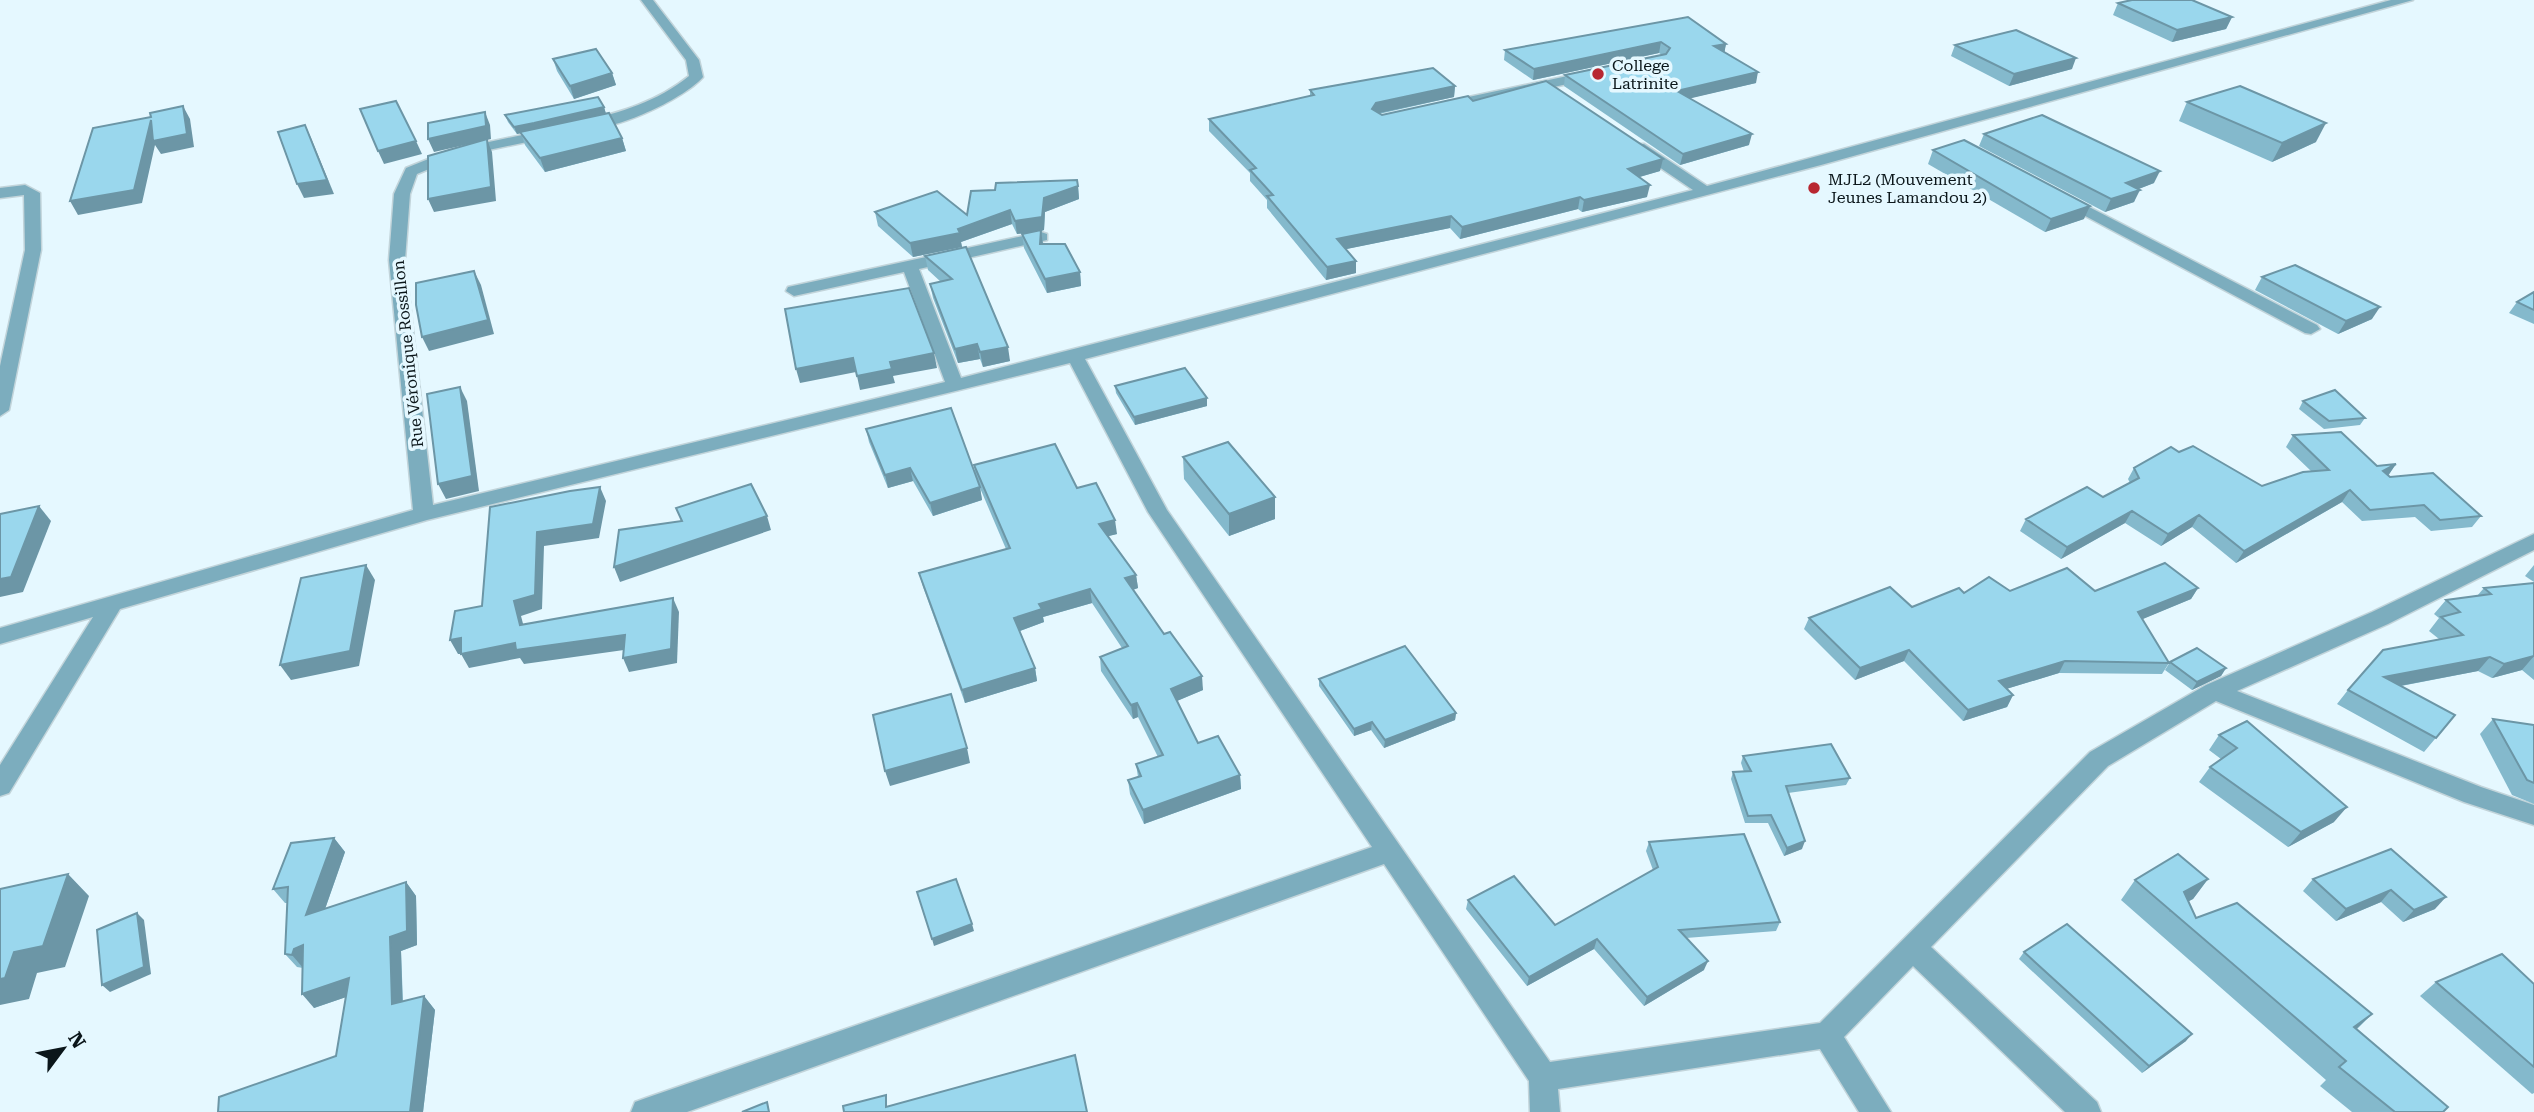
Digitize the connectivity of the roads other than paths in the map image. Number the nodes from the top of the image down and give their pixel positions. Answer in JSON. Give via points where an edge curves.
{"nodes":[{"id":1,"x":647,"y":0,"type":"edge"},
{"id":2,"x":2407,"y":0,"type":"edge"},
{"id":3,"x":1609,"y":71,"type":"edge"},
{"id":4,"x":1547,"y":85,"type":"junction"},
{"id":5,"x":1570,"y":100,"type":"edge"},
{"id":6,"x":1432,"y":109,"type":"edge"},
{"id":7,"x":1932,"y":130,"type":"junction"},
{"id":8,"x":1626,"y":138,"type":"edge"},
{"id":9,"x":1955,"y":142,"type":"edge"},
{"id":10,"x":1705,"y":191,"type":"junction"},
{"id":11,"x":2051,"y":192,"type":"edge"},
{"id":12,"x":0,"y":193,"type":"edge"},
{"id":13,"x":1041,"y":237,"type":"edge"},
{"id":14,"x":910,"y":266,"type":"junction"},
{"id":15,"x":794,"y":291,"type":"dead end"},
{"id":16,"x":2311,"y":329,"type":"dead end"},
{"id":17,"x":1074,"y":356,"type":"junction"},
{"id":18,"x":954,"y":383,"type":"junction"},
{"id":19,"x":0,"y":410,"type":"edge"},
{"id":20,"x":424,"y":514,"type":"junction"},
{"id":21,"x":2534,"y":541,"type":"edge"},
{"id":22,"x":112,"y":604,"type":"junction"},
{"id":23,"x":0,"y":636,"type":"edge"},
{"id":24,"x":2214,"y":691,"type":"junction"},
{"id":25,"x":0,"y":786,"type":"edge"},
{"id":26,"x":2534,"y":815,"type":"edge"},
{"id":27,"x":1388,"y":852,"type":"junction"},
{"id":28,"x":1913,"y":948,"type":"junction"},
{"id":29,"x":1826,"y":1035,"type":"junction"},
{"id":30,"x":1543,"y":1077,"type":"junction"},
{"id":31,"x":646,"y":1112,"type":"edge"},
{"id":32,"x":1545,"y":1112,"type":"edge"},
{"id":33,"x":1876,"y":1112,"type":"edge"},
{"id":34,"x":2086,"y":1112,"type":"edge"}],
"edges":[{"from":1,"to":20,"type":"street","name":"Rue Véronique Rossillon","via":[[692,60],[696,77],[670,98],[617,118],[456,153],[411,171],[402,194],[397,260]]},
{"from":2,"to":7,"type":"street"},
{"from":3,"to":4,"type":"street"},
{"from":4,"to":5,"type":"street"},
{"from":4,"to":6,"type":"street"},
{"from":7,"to":9,"type":"street"},
{"from":7,"to":10,"type":"street"},
{"from":8,"to":10,"type":"street"},
{"from":10,"to":17,"type":"street"},
{"from":11,"to":16,"type":"street"},
{"from":12,"to":19,"type":"street","via":[[32,193],[33,250]]},
{"from":13,"to":14,"type":"street"},
{"from":14,"to":15,"type":"street"},
{"from":14,"to":18,"type":"street"},
{"from":17,"to":18,"type":"street"},
{"from":17,"to":27,"type":"street","via":[[1158,512]]},
{"from":18,"to":20,"type":"street"},
{"from":20,"to":22,"type":"street"},
{"from":21,"to":24,"type":"street","via":[[2380,618]]},
{"from":22,"to":23,"type":"street"},
{"from":22,"to":25,"type":"street"},
{"from":24,"to":26,"type":"street"},
{"from":24,"to":28,"type":"street","via":[[2099,759]]},
{"from":27,"to":30,"type":"street"},
{"from":27,"to":31,"type":"street"},
{"from":28,"to":29,"type":"street"},
{"from":28,"to":34,"type":"street"},
{"from":29,"to":30,"type":"street"},
{"from":29,"to":33,"type":"street"},
{"from":30,"to":32,"type":"street"}]}
